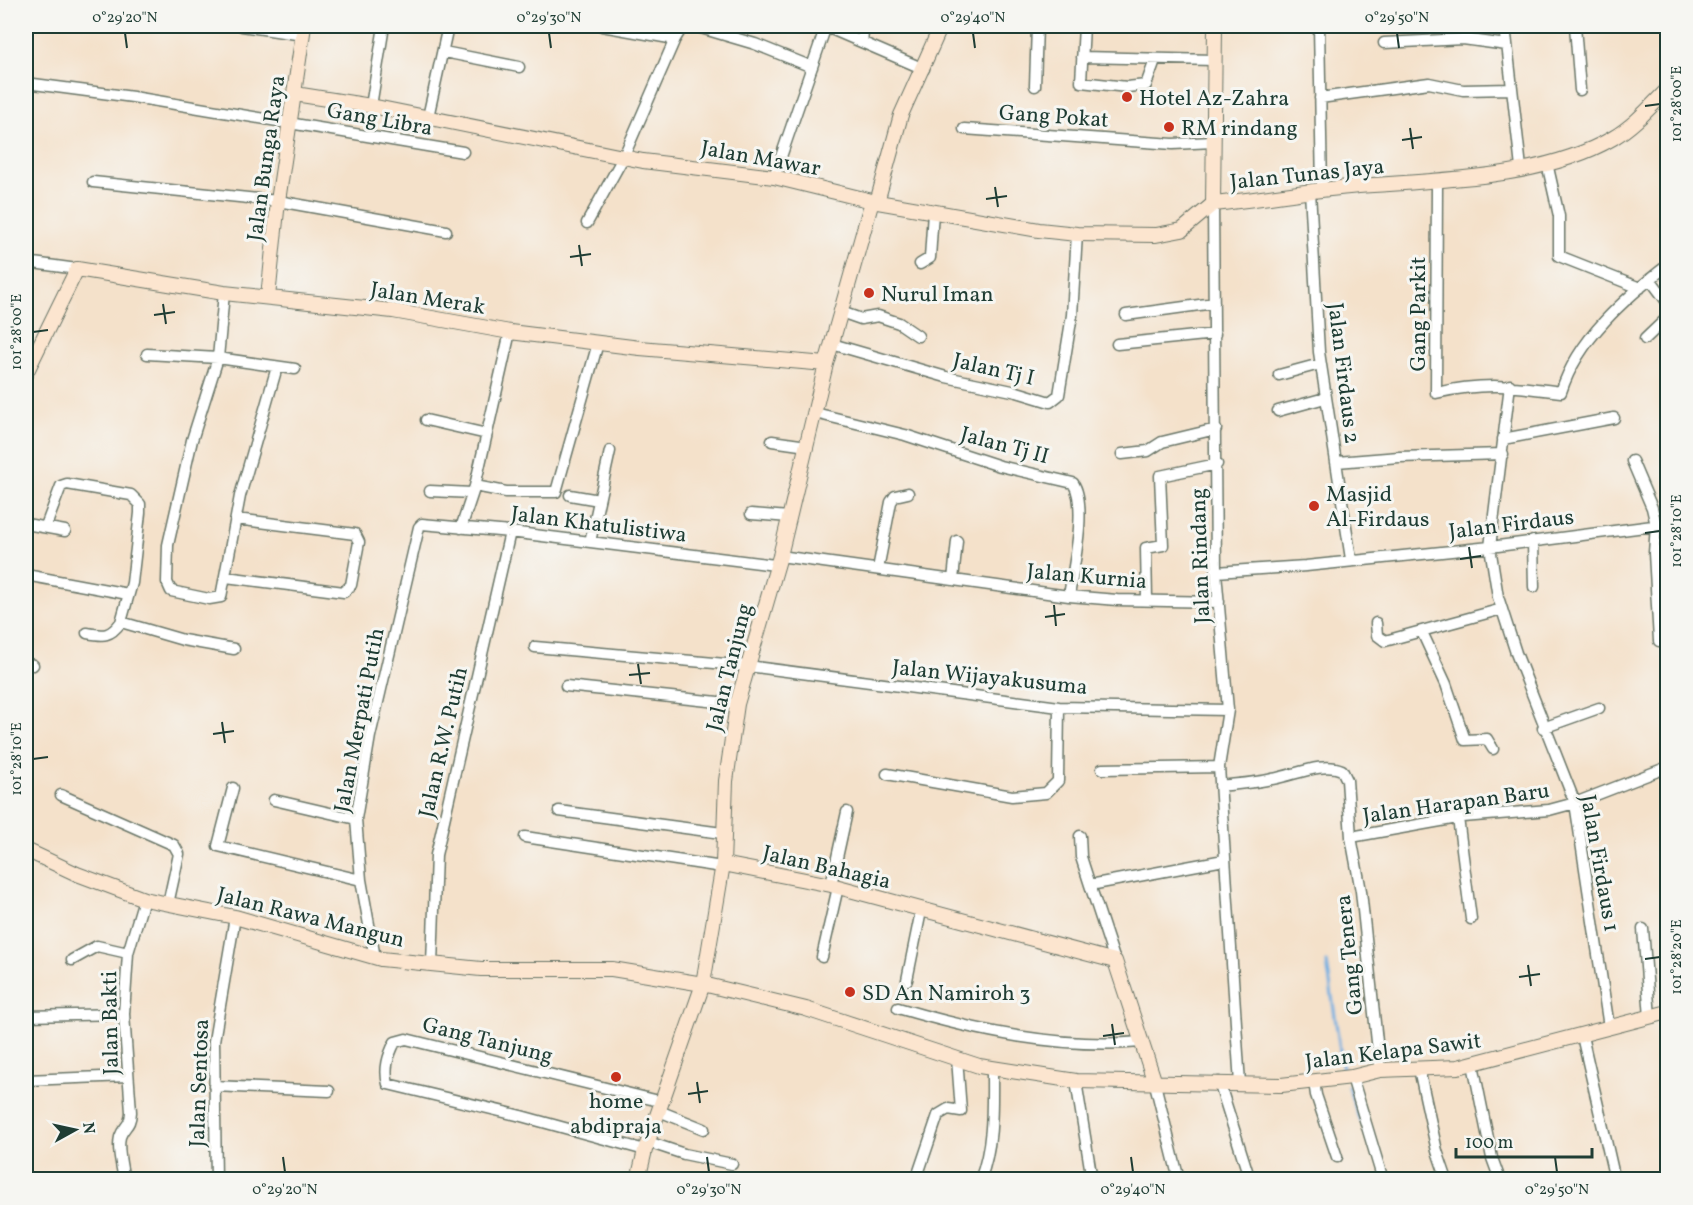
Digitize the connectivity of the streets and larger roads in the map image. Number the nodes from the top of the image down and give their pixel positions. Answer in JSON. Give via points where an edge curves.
{"nodes":[{"id":1,"x":242,"y":26,"type":"edge"},
{"id":2,"x":384,"y":26,"type":"edge"},
{"id":3,"x":448,"y":26,"type":"edge"},
{"id":4,"x":602,"y":26,"type":"edge"},
{"id":5,"x":683,"y":26,"type":"edge"},
{"id":6,"x":694,"y":26,"type":"edge"},
{"id":7,"x":825,"y":26,"type":"edge"},
{"id":8,"x":864,"y":26,"type":"edge"},
{"id":9,"x":941,"y":26,"type":"edge"},
{"id":10,"x":1037,"y":26,"type":"edge"},
{"id":11,"x":1084,"y":26,"type":"edge"},
{"id":12,"x":1215,"y":26,"type":"edge"},
{"id":13,"x":1319,"y":26,"type":"edge"},
{"id":14,"x":1505,"y":26,"type":"edge"},
{"id":15,"x":1575,"y":26,"type":"edge"},
{"id":16,"x":304,"y":30,"type":"edge"},
{"id":17,"x":675,"y":39,"type":"junction"},
{"id":18,"x":862,"y":41,"type":"junction"},
{"id":19,"x":1384,"y":43,"type":"dead end"},
{"id":20,"x":1507,"y":45,"type":"junction"},
{"id":21,"x":444,"y":52,"type":"junction"},
{"id":22,"x":1082,"y":57,"type":"junction"},
{"id":23,"x":1155,"y":60,"type":"junction"},
{"id":24,"x":1214,"y":60,"type":"junction"},
{"id":25,"x":519,"y":67,"type":"dead end"},
{"id":26,"x":812,"y":67,"type":"junction"},
{"id":27,"x":924,"y":69,"type":"junction"},
{"id":28,"x":26,"y":84,"type":"edge"},
{"id":29,"x":1035,"y":86,"type":"dead end"},
{"id":30,"x":1512,"y":89,"type":"junction"},
{"id":31,"x":1580,"y":90,"type":"dead end"},
{"id":32,"x":1668,"y":90,"type":"edge"},
{"id":33,"x":295,"y":94,"type":"junction"},
{"id":34,"x":1320,"y":98,"type":"junction"},
{"id":35,"x":371,"y":106,"type":"junction"},
{"id":36,"x":428,"y":117,"type":"junction"},
{"id":37,"x":290,"y":123,"type":"junction"},
{"id":38,"x":964,"y":129,"type":"dead end"},
{"id":39,"x":1214,"y":141,"type":"junction"},
{"id":40,"x":463,"y":152,"type":"dead end"},
{"id":41,"x":624,"y":156,"type":"junction"},
{"id":42,"x":1547,"y":163,"type":"junction"},
{"id":43,"x":1521,"y":168,"type":"junction"},
{"id":44,"x":774,"y":177,"type":"junction"},
{"id":45,"x":1437,"y":181,"type":"junction"},
{"id":46,"x":93,"y":182,"type":"dead end"},
{"id":47,"x":1316,"y":191,"type":"junction"},
{"id":48,"x":278,"y":201,"type":"junction"},
{"id":49,"x":874,"y":201,"type":"junction"},
{"id":50,"x":1213,"y":204,"type":"junction"},
{"id":51,"x":933,"y":212,"type":"junction"},
{"id":52,"x":587,"y":223,"type":"dead end"},
{"id":53,"x":446,"y":231,"type":"dead end"},
{"id":54,"x":1077,"y":234,"type":"junction"},
{"id":55,"x":26,"y":262,"type":"edge"},
{"id":56,"x":920,"y":264,"type":"dead end"},
{"id":57,"x":1668,"y":265,"type":"edge"},
{"id":58,"x":77,"y":269,"type":"junction"},
{"id":59,"x":1650,"y":279,"type":"junction"},
{"id":60,"x":1640,"y":288,"type":"junction"},
{"id":61,"x":224,"y":293,"type":"junction"},
{"id":62,"x":268,"y":297,"type":"junction"},
{"id":63,"x":1214,"y":303,"type":"junction"},
{"id":64,"x":1668,"y":303,"type":"edge"},
{"id":65,"x":841,"y":312,"type":"junction"},
{"id":66,"x":1126,"y":315,"type":"dead end"},
{"id":67,"x":1668,"y":317,"type":"edge"},
{"id":68,"x":510,"y":332,"type":"junction"},
{"id":69,"x":1215,"y":334,"type":"junction"},
{"id":70,"x":918,"y":336,"type":"dead end"},
{"id":71,"x":1645,"y":339,"type":"dead end"},
{"id":72,"x":598,"y":343,"type":"junction"},
{"id":73,"x":832,"y":344,"type":"junction"},
{"id":74,"x":1117,"y":344,"type":"dead end"},
{"id":75,"x":147,"y":354,"type":"dead end"},
{"id":76,"x":218,"y":358,"type":"junction"},
{"id":77,"x":826,"y":364,"type":"junction"},
{"id":78,"x":1320,"y":364,"type":"junction"},
{"id":79,"x":277,"y":367,"type":"junction"},
{"id":80,"x":295,"y":369,"type":"dead end"},
{"id":81,"x":26,"y":373,"type":"edge"},
{"id":82,"x":1279,"y":375,"type":"dead end"},
{"id":83,"x":1510,"y":385,"type":"junction"},
{"id":84,"x":1325,"y":398,"type":"junction"},
{"id":85,"x":1278,"y":411,"type":"dead end"},
{"id":86,"x":814,"y":413,"type":"junction"},
{"id":87,"x":1614,"y":418,"type":"dead end"},
{"id":88,"x":426,"y":420,"type":"dead end"},
{"id":89,"x":1216,"y":429,"type":"junction"},
{"id":90,"x":487,"y":434,"type":"junction"},
{"id":91,"x":1503,"y":439,"type":"junction"},
{"id":92,"x":772,"y":441,"type":"dead end"},
{"id":93,"x":807,"y":446,"type":"junction"},
{"id":94,"x":610,"y":451,"type":"dead end"},
{"id":95,"x":1503,"y":453,"type":"junction"},
{"id":96,"x":1122,"y":454,"type":"dead end"},
{"id":97,"x":1632,"y":461,"type":"dead end"},
{"id":98,"x":1337,"y":462,"type":"junction"},
{"id":99,"x":1217,"y":464,"type":"junction"},
{"id":100,"x":474,"y":489,"type":"junction"},
{"id":101,"x":430,"y":491,"type":"dead end"},
{"id":102,"x":908,"y":493,"type":"dead end"},
{"id":103,"x":570,"y":495,"type":"dead end"},
{"id":104,"x":599,"y":500,"type":"junction"},
{"id":105,"x":751,"y":514,"type":"dead end"},
{"id":106,"x":789,"y":517,"type":"junction"},
{"id":107,"x":236,"y":519,"type":"junction"},
{"id":108,"x":26,"y":524,"type":"edge"},
{"id":109,"x":1668,"y":524,"type":"edge"},
{"id":110,"x":1656,"y":525,"type":"junction"},
{"id":111,"x":46,"y":526,"type":"junction"},
{"id":112,"x":419,"y":527,"type":"joint"},
{"id":113,"x":461,"y":528,"type":"junction"},
{"id":114,"x":65,"y":531,"type":"dead end"},
{"id":115,"x":510,"y":532,"type":"junction"},
{"id":116,"x":957,"y":541,"type":"dead end"},
{"id":117,"x":1533,"y":541,"type":"junction"},
{"id":118,"x":590,"y":542,"type":"junction"},
{"id":119,"x":1490,"y":547,"type":"junction"},
{"id":120,"x":1351,"y":560,"type":"junction"},
{"id":121,"x":778,"y":561,"type":"junction"},
{"id":122,"x":878,"y":569,"type":"junction"},
{"id":123,"x":1216,"y":572,"type":"junction"},
{"id":124,"x":26,"y":574,"type":"edge"},
{"id":125,"x":226,"y":577,"type":"junction"},
{"id":126,"x":952,"y":580,"type":"junction"},
{"id":127,"x":1534,"y":587,"type":"dead end"},
{"id":128,"x":128,"y":594,"type":"junction"},
{"id":129,"x":1068,"y":596,"type":"junction"},
{"id":130,"x":1147,"y":600,"type":"junction"},
{"id":131,"x":1219,"y":602,"type":"junction"},
{"id":132,"x":1502,"y":609,"type":"junction"},
{"id":133,"x":120,"y":622,"type":"junction"},
{"id":134,"x":1376,"y":623,"type":"dead end"},
{"id":135,"x":1422,"y":632,"type":"junction"},
{"id":136,"x":87,"y":633,"type":"dead end"},
{"id":137,"x":1659,"y":641,"type":"dead end"},
{"id":138,"x":535,"y":647,"type":"dead end"},
{"id":139,"x":234,"y":649,"type":"dead end"},
{"id":140,"x":748,"y":666,"type":"junction"},
{"id":141,"x":566,"y":686,"type":"dead end"},
{"id":142,"x":737,"y":704,"type":"junction"},
{"id":143,"x":1059,"y":707,"type":"junction"},
{"id":144,"x":1599,"y":708,"type":"dead end"},
{"id":145,"x":1228,"y":710,"type":"junction"},
{"id":146,"x":1543,"y":728,"type":"junction"},
{"id":147,"x":1493,"y":749,"type":"dead end"},
{"id":148,"x":1219,"y":767,"type":"junction"},
{"id":149,"x":1668,"y":767,"type":"edge"},
{"id":150,"x":1102,"y":769,"type":"dead end"},
{"id":151,"x":887,"y":774,"type":"dead end"},
{"id":152,"x":1220,"y":786,"type":"junction"},
{"id":153,"x":233,"y":788,"type":"dead end"},
{"id":154,"x":61,"y":795,"type":"dead end"},
{"id":155,"x":274,"y":800,"type":"dead end"},
{"id":156,"x":1575,"y":803,"type":"junction"},
{"id":157,"x":559,"y":811,"type":"dead end"},
{"id":158,"x":847,"y":812,"type":"dead end"},
{"id":159,"x":1458,"y":818,"type":"junction"},
{"id":160,"x":356,"y":819,"type":"junction"},
{"id":161,"x":722,"y":833,"type":"junction"},
{"id":162,"x":1080,"y":836,"type":"dead end"},
{"id":163,"x":525,"y":837,"type":"dead end"},
{"id":164,"x":1351,"y":837,"type":"junction"},
{"id":165,"x":26,"y":850,"type":"edge"},
{"id":166,"x":1224,"y":860,"type":"junction"},
{"id":167,"x":723,"y":866,"type":"junction"},
{"id":168,"x":361,"y":879,"type":"junction"},
{"id":169,"x":1090,"y":885,"type":"junction"},
{"id":170,"x":834,"y":886,"type":"junction"},
{"id":171,"x":144,"y":899,"type":"junction"},
{"id":172,"x":168,"y":903,"type":"junction"},
{"id":173,"x":921,"y":911,"type":"junction"},
{"id":174,"x":235,"y":917,"type":"junction"},
{"id":175,"x":1472,"y":919,"type":"dead end"},
{"id":176,"x":1643,"y":929,"type":"dead end"},
{"id":177,"x":128,"y":953,"type":"junction"},
{"id":178,"x":822,"y":957,"type":"dead end"},
{"id":179,"x":375,"y":958,"type":"junction"},
{"id":180,"x":72,"y":960,"type":"dead end"},
{"id":181,"x":1115,"y":960,"type":"junction"},
{"id":182,"x":432,"y":964,"type":"junction"},
{"id":183,"x":908,"y":980,"type":"dead end"},
{"id":184,"x":703,"y":984,"type":"junction"},
{"id":185,"x":898,"y":1008,"type":"dead end"},
{"id":186,"x":1668,"y":1012,"type":"edge"},
{"id":187,"x":124,"y":1014,"type":"junction"},
{"id":188,"x":26,"y":1016,"type":"edge"},
{"id":189,"x":1650,"y":1017,"type":"junction"},
{"id":190,"x":1608,"y":1027,"type":"junction"},
{"id":191,"x":1582,"y":1036,"type":"junction"},
{"id":192,"x":1141,"y":1042,"type":"junction"},
{"id":193,"x":957,"y":1058,"type":"junction"},
{"id":194,"x":1473,"y":1064,"type":"junction"},
{"id":195,"x":992,"y":1069,"type":"junction"},
{"id":196,"x":1419,"y":1069,"type":"junction"},
{"id":197,"x":1380,"y":1070,"type":"junction"},
{"id":198,"x":128,"y":1076,"type":"junction"},
{"id":199,"x":1352,"y":1077,"type":"junction"},
{"id":200,"x":26,"y":1080,"type":"edge"},
{"id":201,"x":1154,"y":1080,"type":"junction"},
{"id":202,"x":1076,"y":1081,"type":"junction"},
{"id":203,"x":1314,"y":1081,"type":"junction"},
{"id":204,"x":1219,"y":1082,"type":"junction"},
{"id":205,"x":1240,"y":1084,"type":"junction"},
{"id":206,"x":214,"y":1086,"type":"junction"},
{"id":207,"x":329,"y":1091,"type":"dead end"},
{"id":208,"x":661,"y":1107,"type":"junction"},
{"id":209,"x":704,"y":1129,"type":"dead end"},
{"id":210,"x":646,"y":1146,"type":"junction"},
{"id":211,"x":1337,"y":1157,"type":"dead end"},
{"id":212,"x":732,"y":1164,"type":"dead end"},
{"id":213,"x":124,"y":1179,"type":"edge"},
{"id":214,"x":216,"y":1179,"type":"edge"},
{"id":215,"x":638,"y":1179,"type":"edge"},
{"id":216,"x":916,"y":1179,"type":"edge"},
{"id":217,"x":980,"y":1179,"type":"edge"},
{"id":218,"x":1092,"y":1179,"type":"edge"},
{"id":219,"x":1179,"y":1179,"type":"edge"},
{"id":220,"x":1250,"y":1179,"type":"edge"},
{"id":221,"x":1383,"y":1179,"type":"edge"},
{"id":222,"x":1447,"y":1179,"type":"edge"},
{"id":223,"x":1500,"y":1179,"type":"edge"},
{"id":224,"x":1615,"y":1179,"type":"edge"}],
"edges":[{"from":1,"to":16,"type":"street"},
{"from":2,"to":35,"type":"street"},
{"from":3,"to":21,"type":"street"},
{"from":4,"to":17,"type":"street"},
{"from":5,"to":17,"type":"street"},
{"from":6,"to":26,"type":"street","via":[[755,44]]},
{"from":7,"to":18,"type":"street"},
{"from":7,"to":26,"type":"street"},
{"from":8,"to":18,"type":"street"},
{"from":9,"to":27,"type":"street","name":"Jalan Tanjung"},
{"from":10,"to":29,"type":"street"},
{"from":11,"to":22,"type":"street"},
{"from":12,"to":24,"type":"street","name":"Jalan Rindang"},
{"from":13,"to":34,"type":"street","name":"Jalan Firdaus 2"},
{"from":14,"to":20,"type":"street"},
{"from":15,"to":31,"type":"street"},
{"from":16,"to":33,"type":"street","name":"Jalan Bunga Raya"},
{"from":17,"to":41,"type":"street"},
{"from":18,"to":27,"type":"street"},
{"from":19,"to":20,"type":"street","via":[[1463,39]]},
{"from":20,"to":30,"type":"street"},
{"from":21,"to":25,"type":"street"},
{"from":21,"to":36,"type":"street"},
{"from":22,"to":23,"type":"street"},
{"from":22,"to":23,"type":"street","via":[[1081,82],[1127,87],[1146,85]]},
{"from":23,"to":24,"type":"street"},
{"from":24,"to":39,"type":"street","name":"Jalan Rindang"},
{"from":26,"to":44,"type":"street"},
{"from":27,"to":49,"type":"street","name":"Jalan Tanjung","via":[[901,115]]},
{"from":28,"to":37,"type":"street","name":"Gang Libra"},
{"from":30,"to":34,"type":"street","via":[[1463,90],[1429,83]]},
{"from":30,"to":43,"type":"street"},
{"from":32,"to":42,"type":"street","name":"Jalan Tunas Jaya","via":[[1641,118],[1613,138]]},
{"from":33,"to":35,"type":"street","name":"Jalan Mawar"},
{"from":33,"to":37,"type":"street","name":"Jalan Bunga Raya"},
{"from":34,"to":47,"type":"street","name":"Jalan Firdaus 2"},
{"from":35,"to":36,"type":"street","name":"Jalan Mawar"},
{"from":36,"to":41,"type":"street","name":"Jalan Mawar"},
{"from":37,"to":40,"type":"street","name":"Gang Libra"},
{"from":37,"to":48,"type":"street","name":"Jalan Bunga Raya"},
{"from":38,"to":39,"type":"street","name":"Gang Pokat","via":[[1173,144]]},
{"from":39,"to":50,"type":"street","name":"Jalan Rindang"},
{"from":41,"to":44,"type":"street","name":"Jalan Mawar"},
{"from":41,"to":52,"type":"street"},
{"from":42,"to":43,"type":"street","name":"Jalan Tunas Jaya"},
{"from":42,"to":60,"type":"street","via":[[1559,216],[1559,256]]},
{"from":43,"to":45,"type":"street","name":"Jalan Tunas Jaya"},
{"from":44,"to":49,"type":"street","name":"Jalan Mawar"},
{"from":45,"to":47,"type":"street","name":"Jalan Tunas Jaya"},
{"from":45,"to":83,"type":"street","name":"Gang Parkit","via":[[1436,393],[1469,385]]},
{"from":46,"to":48,"type":"street"},
{"from":47,"to":50,"type":"street","name":"Jalan Tunas Jaya"},
{"from":47,"to":78,"type":"street","name":"Jalan Firdaus 2"},
{"from":48,"to":53,"type":"street"},
{"from":48,"to":62,"type":"street","name":"Jalan Bunga Raya"},
{"from":49,"to":51,"type":"street","name":"Jalan Mawar"},
{"from":49,"to":65,"type":"street","name":"Jalan Tanjung"},
{"from":50,"to":54,"type":"street","name":"Jalan Mawar","via":[[1182,230],[1156,235]]},
{"from":50,"to":63,"type":"street","name":"Jalan Rindang"},
{"from":51,"to":54,"type":"street","name":"Jalan Mawar"},
{"from":51,"to":56,"type":"street","via":[[930,258]]},
{"from":54,"to":73,"type":"street","name":"Jalan Tj I","via":[[1072,315],[1059,395],[1050,402]]},
{"from":55,"to":58,"type":"street","name":"Jalan Merak"},
{"from":57,"to":59,"type":"street"},
{"from":58,"to":61,"type":"street","name":"Jalan Merak"},
{"from":58,"to":81,"type":"street"},
{"from":59,"to":60,"type":"street"},
{"from":59,"to":64,"type":"street"},
{"from":60,"to":83,"type":"street","name":"Gang Parkit","via":[[1579,352],[1562,392]]},
{"from":61,"to":62,"type":"street","name":"Jalan Merak"},
{"from":61,"to":76,"type":"street"},
{"from":62,"to":68,"type":"street","name":"Jalan Merak","via":[[393,311]]},
{"from":63,"to":66,"type":"street"},
{"from":63,"to":69,"type":"street","name":"Jalan Rindang"},
{"from":65,"to":70,"type":"street","via":[[861,319],[878,316],[899,323]]},
{"from":65,"to":73,"type":"street","name":"Jalan Tanjung"},
{"from":67,"to":71,"type":"street"},
{"from":68,"to":72,"type":"street","name":"Jalan Merak"},
{"from":68,"to":90,"type":"street"},
{"from":69,"to":74,"type":"street"},
{"from":69,"to":89,"type":"street","name":"Jalan Rindang"},
{"from":72,"to":77,"type":"street","name":"Jalan Merak"},
{"from":72,"to":100,"type":"street","via":[[556,492]]},
{"from":73,"to":77,"type":"street","name":"Jalan Tanjung"},
{"from":75,"to":76,"type":"street"},
{"from":76,"to":79,"type":"street"},
{"from":76,"to":125,"type":"street","via":[[178,495],[168,545],[167,582],[171,591],[217,599]]},
{"from":77,"to":86,"type":"street","name":"Jalan Tanjung"},
{"from":78,"to":82,"type":"street"},
{"from":78,"to":84,"type":"street","name":"Jalan Firdaus 2"},
{"from":79,"to":80,"type":"street"},
{"from":79,"to":107,"type":"street","via":[[250,455]]},
{"from":83,"to":91,"type":"street","name":"Jalan Firdaus 1"},
{"from":84,"to":85,"type":"street"},
{"from":84,"to":98,"type":"street","name":"Jalan Firdaus 2"},
{"from":86,"to":93,"type":"street","name":"Jalan Tanjung"},
{"from":86,"to":129,"type":"street","name":"Jalan Tj II","via":[[1073,483],[1079,491],[1078,521]]},
{"from":87,"to":91,"type":"street"},
{"from":88,"to":90,"type":"street"},
{"from":89,"to":96,"type":"street","via":[[1162,442],[1148,451]]},
{"from":89,"to":99,"type":"street","name":"Jalan Rindang"},
{"from":90,"to":100,"type":"street"},
{"from":91,"to":95,"type":"street","name":"Jalan Firdaus 1"},
{"from":92,"to":93,"type":"street"},
{"from":93,"to":106,"type":"street","name":"Jalan Tanjung"},
{"from":94,"to":104,"type":"street"},
{"from":95,"to":98,"type":"street"},
{"from":95,"to":119,"type":"street","name":"Jalan Firdaus 1"},
{"from":97,"to":110,"type":"street"},
{"from":98,"to":120,"type":"street","name":"Jalan Firdaus 2"},
{"from":99,"to":123,"type":"street","name":"Jalan Rindang"},
{"from":99,"to":130,"type":"street","via":[[1160,476],[1163,545],[1146,548]]},
{"from":100,"to":101,"type":"street"},
{"from":100,"to":113,"type":"street"},
{"from":102,"to":122,"type":"street","via":[[895,496],[891,502]]},
{"from":103,"to":104,"type":"street"},
{"from":104,"to":118,"type":"street"},
{"from":105,"to":106,"type":"street"},
{"from":106,"to":121,"type":"street","name":"Jalan Tanjung"},
{"from":107,"to":125,"type":"street"},
{"from":107,"to":125,"type":"street","via":[[355,534],[359,542],[351,585],[344,592]]},
{"from":108,"to":111,"type":"street"},
{"from":109,"to":110,"type":"street","name":"Jalan Firdaus"},
{"from":110,"to":117,"type":"street","name":"Jalan Firdaus"},
{"from":110,"to":137,"type":"street"},
{"from":111,"to":114,"type":"street"},
{"from":111,"to":128,"type":"street","via":[[61,486],[131,495],[140,504]]},
{"from":112,"to":113,"type":"street","name":"Jalan Khatulistiwa","via":[[427,524]]},
{"from":112,"to":160,"type":"street","name":"Jalan Merpati Putih","via":[[370,736]]},
{"from":113,"to":115,"type":"street","name":"Jalan Khatulistiwa"},
{"from":115,"to":118,"type":"street","name":"Jalan Khatulistiwa"},
{"from":115,"to":182,"type":"street","name":"Jalan R.W. Putih","via":[[436,855]]},
{"from":116,"to":126,"type":"street"},
{"from":117,"to":119,"type":"street","name":"Jalan Firdaus"},
{"from":117,"to":127,"type":"street"},
{"from":118,"to":121,"type":"street","name":"Jalan Khatulistiwa"},
{"from":119,"to":120,"type":"street","name":"Jalan Firdaus"},
{"from":119,"to":132,"type":"street","name":"Jalan Firdaus 1"},
{"from":120,"to":123,"type":"street","name":"Jalan Firdaus"},
{"from":121,"to":122,"type":"street","name":"Jalan Kurnia"},
{"from":121,"to":140,"type":"street","name":"Jalan Tanjung"},
{"from":122,"to":126,"type":"street","name":"Jalan Kurnia"},
{"from":123,"to":131,"type":"street","name":"Jalan Rindang"},
{"from":124,"to":128,"type":"street"},
{"from":126,"to":129,"type":"street","name":"Jalan Kurnia"},
{"from":128,"to":133,"type":"street"},
{"from":129,"to":130,"type":"street","name":"Jalan Kurnia"},
{"from":130,"to":131,"type":"street","name":"Jalan Kurnia"},
{"from":131,"to":145,"type":"street","name":"Jalan Rindang"},
{"from":132,"to":135,"type":"street"},
{"from":132,"to":146,"type":"street","name":"Jalan Firdaus 1"},
{"from":133,"to":136,"type":"street","via":[[106,636]]},
{"from":133,"to":139,"type":"street"},
{"from":134,"to":135,"type":"street","via":[[1377,635],[1385,641]]},
{"from":135,"to":147,"type":"street","via":[[1446,684],[1460,732],[1465,740],[1487,739]]},
{"from":138,"to":140,"type":"street","name":"Jalan Wijayakusuma"},
{"from":140,"to":142,"type":"street","name":"Jalan Tanjung"},
{"from":140,"to":143,"type":"street","name":"Jalan Wijayakusuma"},
{"from":141,"to":142,"type":"street"},
{"from":142,"to":161,"type":"street","name":"Jalan Tanjung"},
{"from":143,"to":145,"type":"street","name":"Jalan Wijayakusuma"},
{"from":143,"to":151,"type":"street","via":[[1058,780],[1046,793],[1012,796]]},
{"from":144,"to":146,"type":"street"},
{"from":145,"to":148,"type":"street","name":"Jalan Rindang"},
{"from":146,"to":156,"type":"street","name":"Jalan Firdaus 1"},
{"from":148,"to":150,"type":"street"},
{"from":148,"to":152,"type":"street","name":"Jalan Rindang"},
{"from":149,"to":156,"type":"street","name":"Jalan Harapan Baru"},
{"from":152,"to":164,"type":"street","name":"Gang Tenera","via":[[1335,767],[1342,770],[1347,780]]},
{"from":152,"to":166,"type":"street","name":"Jalan Rindang"},
{"from":153,"to":168,"type":"street","via":[[218,846]]},
{"from":154,"to":172,"type":"street","via":[[174,845],[178,854]]},
{"from":155,"to":160,"type":"street"},
{"from":156,"to":159,"type":"street","name":"Jalan Harapan Baru","via":[[1549,810]]},
{"from":156,"to":190,"type":"street","name":"Jalan Firdaus 1"},
{"from":157,"to":161,"type":"street"},
{"from":158,"to":170,"type":"street"},
{"from":159,"to":164,"type":"street","name":"Jalan Harapan Baru"},
{"from":159,"to":175,"type":"street"},
{"from":160,"to":168,"type":"street","name":"Jalan Merpati Putih"},
{"from":161,"to":167,"type":"street","name":"Jalan Tanjung"},
{"from":162,"to":169,"type":"street","via":[[1082,863]]},
{"from":163,"to":167,"type":"street"},
{"from":164,"to":197,"type":"street","name":"Gang Tenera","via":[[1361,891]]},
{"from":165,"to":171,"type":"street","name":"Jalan Rawa Mangun"},
{"from":166,"to":169,"type":"street"},
{"from":166,"to":205,"type":"street","name":"Jalan Rindang"},
{"from":167,"to":170,"type":"street","name":"Jalan Bahagia"},
{"from":167,"to":184,"type":"street","name":"Jalan Tanjung"},
{"from":168,"to":179,"type":"street","name":"Jalan Merpati Putih"},
{"from":169,"to":181,"type":"street"},
{"from":170,"to":173,"type":"street","name":"Jalan Bahagia"},
{"from":170,"to":178,"type":"street"},
{"from":171,"to":172,"type":"street","name":"Jalan Rawa Mangun"},
{"from":171,"to":177,"type":"street","name":"Jalan Bakti"},
{"from":172,"to":174,"type":"street","name":"Jalan Rawa Mangun"},
{"from":173,"to":181,"type":"street","name":"Jalan Bahagia"},
{"from":173,"to":183,"type":"street"},
{"from":174,"to":179,"type":"street","name":"Jalan Rawa Mangun"},
{"from":174,"to":206,"type":"street","name":"Jalan Sentosa","via":[[214,1041]]},
{"from":176,"to":189,"type":"street"},
{"from":177,"to":180,"type":"street","via":[[97,946]]},
{"from":177,"to":187,"type":"street","name":"Jalan Bakti"},
{"from":179,"to":182,"type":"street","name":"Jalan Rawa Mangun"},
{"from":181,"to":192,"type":"street"},
{"from":182,"to":184,"type":"street","name":"Jalan Rawa Mangun","via":[[481,969],[612,969]]},
{"from":184,"to":193,"type":"street","name":"Jalan Kelapa Sawit","via":[[806,1009]]},
{"from":184,"to":208,"type":"street","name":"Jalan Tanjung"},
{"from":185,"to":192,"type":"street","via":[[963,1027],[1030,1037],[1082,1044]]},
{"from":186,"to":189,"type":"street","name":"Jalan Kelapa Sawit"},
{"from":187,"to":188,"type":"street"},
{"from":187,"to":198,"type":"street","name":"Jalan Bakti"},
{"from":189,"to":190,"type":"street","name":"Jalan Kelapa Sawit"},
{"from":190,"to":191,"type":"street","name":"Jalan Kelapa Sawit"},
{"from":191,"to":194,"type":"street","name":"Jalan Kelapa Sawit"},
{"from":191,"to":224,"type":"street"},
{"from":192,"to":201,"type":"street"},
{"from":193,"to":195,"type":"street","name":"Jalan Kelapa Sawit"},
{"from":193,"to":216,"type":"street","via":[[961,1111],[948,1109],[938,1115]]},
{"from":194,"to":196,"type":"street","name":"Jalan Kelapa Sawit"},
{"from":194,"to":223,"type":"street"},
{"from":195,"to":202,"type":"street","name":"Jalan Kelapa Sawit"},
{"from":195,"to":217,"type":"street","via":[[988,1160]]},
{"from":196,"to":197,"type":"street","name":"Jalan Kelapa Sawit"},
{"from":196,"to":222,"type":"street"},
{"from":197,"to":199,"type":"street","name":"Jalan Kelapa Sawit"},
{"from":198,"to":200,"type":"street"},
{"from":198,"to":213,"type":"street","name":"Jalan Bakti","via":[[130,1125],[121,1134],[119,1144]]},
{"from":199,"to":203,"type":"street","name":"Jalan Kelapa Sawit"},
{"from":199,"to":221,"type":"street"},
{"from":201,"to":202,"type":"street","name":"Jalan Kelapa Sawit"},
{"from":201,"to":204,"type":"street","name":"Jalan Kelapa Sawit"},
{"from":201,"to":219,"type":"street"},
{"from":202,"to":218,"type":"street"},
{"from":203,"to":205,"type":"street","name":"Jalan Kelapa Sawit"},
{"from":203,"to":211,"type":"street"},
{"from":204,"to":205,"type":"street","name":"Jalan Kelapa Sawit"},
{"from":204,"to":220,"type":"street"},
{"from":206,"to":207,"type":"street"},
{"from":206,"to":214,"type":"street","name":"Jalan Sentosa"},
{"from":208,"to":209,"type":"street"},
{"from":208,"to":210,"type":"street","name":"Jalan Tanjung"},
{"from":208,"to":210,"type":"street","name":"Gang Tanjung","via":[[406,1039],[395,1042],[388,1056],[388,1084]]},
{"from":210,"to":212,"type":"street"},
{"from":210,"to":215,"type":"street","name":"Jalan Tanjung"}]}
